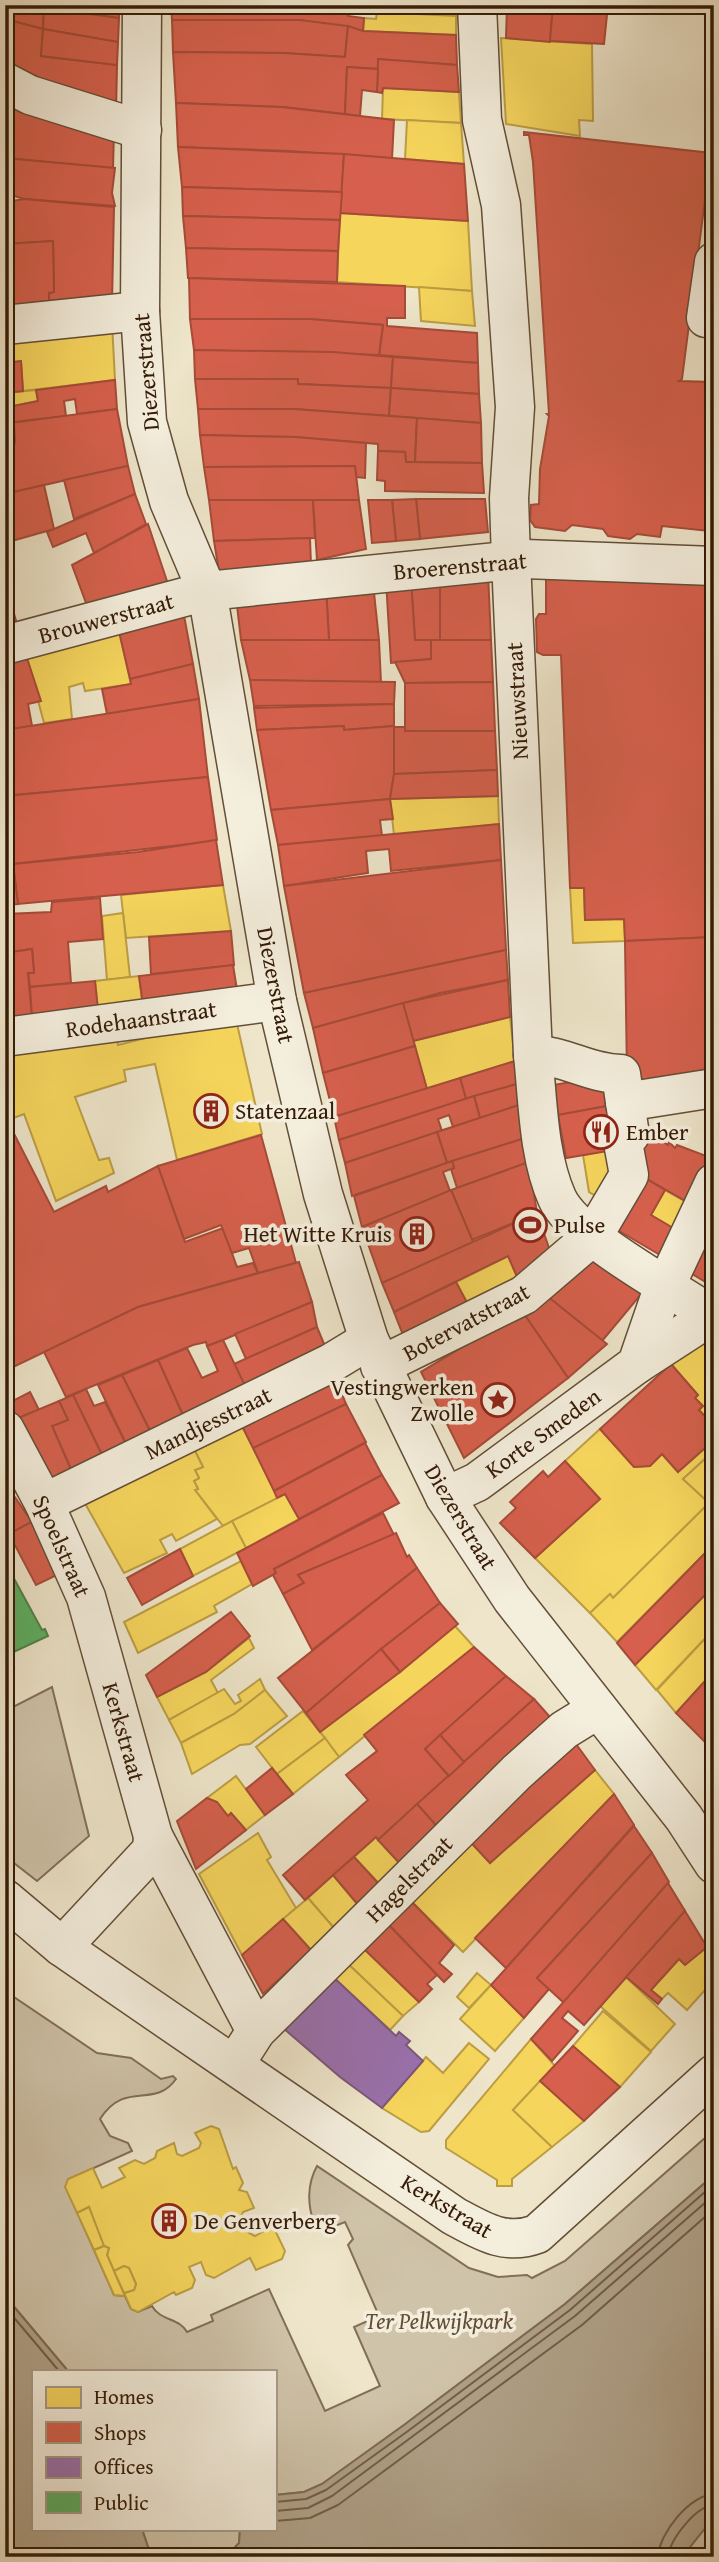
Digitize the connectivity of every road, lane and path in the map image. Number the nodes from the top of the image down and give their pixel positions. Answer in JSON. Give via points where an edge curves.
{"nodes":[{"id":1,"x":142,"y":5,"type":"edge"},
{"id":2,"x":477,"y":5,"type":"edge"},
{"id":3,"x":5,"y":82,"type":"edge"},
{"id":4,"x":142,"y":130,"type":"junction"},
{"id":5,"x":714,"y":262,"type":"edge"},
{"id":6,"x":140,"y":311,"type":"junction"},
{"id":7,"x":714,"y":319,"type":"edge"},
{"id":8,"x":5,"y":325,"type":"edge"},
{"id":9,"x":511,"y":560,"type":"junction"},
{"id":10,"x":714,"y":566,"type":"edge"},
{"id":11,"x":207,"y":591,"type":"junction"},
{"id":12,"x":5,"y":645,"type":"edge"},
{"id":13,"x":277,"y":1001,"type":"junction"},
{"id":14,"x":5,"y":1037,"type":"edge"},
{"id":15,"x":533,"y":1055,"type":"junction"},
{"id":16,"x":714,"y":1088,"type":"edge"},
{"id":17,"x":625,"y":1102,"type":"junction"},
{"id":18,"x":714,"y":1183,"type":"edge"},
{"id":19,"x":593,"y":1236,"type":"junction"},
{"id":20,"x":667,"y":1285,"type":"junction"},
{"id":21,"x":713,"y":1315,"type":"edge"},
{"id":22,"x":375,"y":1353,"type":"junction"},
{"id":23,"x":637,"y":1364,"type":"junction"},
{"id":24,"x":5,"y":1430,"type":"edge"},
{"id":25,"x":445,"y":1497,"type":"junction"},
{"id":26,"x":44,"y":1503,"type":"junction"},
{"id":27,"x":94,"y":1627,"type":"joint"},
{"id":28,"x":598,"y":1709,"type":"junction"},
{"id":29,"x":161,"y":1852,"type":"junction"},
{"id":30,"x":714,"y":1864,"type":"edge"},
{"id":31,"x":5,"y":1899,"type":"edge"},
{"id":32,"x":62,"y":1947,"type":"junction"},
{"id":33,"x":256,"y":2031,"type":"junction"},
{"id":34,"x":235,"y":2064,"type":"junction"},
{"id":35,"x":714,"y":2074,"type":"edge"}],
"edges":[{"from":1,"to":4,"type":"street","name":"Diezerstraat"},
{"from":2,"to":9,"type":"street","name":"Nieuwstraat","via":[[482,120],[501,205],[515,407],[509,498]]},
{"from":3,"to":4,"type":"street","via":[[30,95]]},
{"from":4,"to":6,"type":"street","name":"Diezerstraat"},
{"from":5,"to":7,"type":"street","via":[[706,318]]},
{"from":6,"to":8,"type":"street"},
{"from":6,"to":11,"type":"street","name":"Diezerstraat","via":[[147,422],[169,501]]},
{"from":9,"to":10,"type":"street","name":"Broerenstraat"},
{"from":9,"to":11,"type":"street","name":"Broerenstraat"},
{"from":9,"to":15,"type":"street","name":"Nieuwstraat"},
{"from":11,"to":12,"type":"street","name":"Brouwerstraat"},
{"from":11,"to":13,"type":"street","name":"Diezerstraat"},
{"from":13,"to":14,"type":"street","name":"Rodehaanstraat"},
{"from":13,"to":22,"type":"street","name":"Diezerstraat","via":[[323,1194]]},
{"from":15,"to":17,"type":"street","name":"Botervatstraat","via":[[554,1055],[607,1074],[621,1074]]},
{"from":15,"to":19,"type":"street","name":"Nieuwstraat","via":[[542,1134],[557,1200]]},
{"from":16,"to":17,"type":"street"},
{"from":17,"to":19,"type":"street","name":"Botervatstraat","via":[[630,1135],[622,1137],[629,1175]]},
{"from":18,"to":20,"type":"street"},
{"from":19,"to":20,"type":"street","name":"Nieuwstraat"},
{"from":19,"to":22,"type":"street","name":"Botervatstraat","via":[[524,1295]]},
{"from":20,"to":21,"type":"street","name":"Nieuwstraat"},
{"from":20,"to":23,"type":"street"},
{"from":21,"to":23,"type":"street","name":"Korte Smeden"},
{"from":22,"to":25,"type":"street","name":"Diezerstraat"},
{"from":22,"to":26,"type":"street","name":"Mandjesstraat","via":[[331,1363]]},
{"from":23,"to":25,"type":"street","name":"Korte Smeden","via":[[477,1482]]},
{"from":24,"to":26,"type":"street","name":"Spoelstraat"},
{"from":25,"to":28,"type":"street","name":"Diezerstraat","via":[[512,1600]]},
{"from":26,"to":27,"type":"street","name":"Spoelstraat","via":[[86,1597]]},
{"from":27,"to":29,"type":"street","name":"Kerkstraat"},
{"from":28,"to":30,"type":"street","name":"Diezerstraat","via":[[684,1818]]},
{"from":28,"to":33,"type":"street","name":"Hagelstraat","via":[[564,1730],[517,1772]]},
{"from":29,"to":32,"type":"street","via":[[152,1850]]},
{"from":29,"to":33,"type":"street","name":"Kerkstraat"},
{"from":31,"to":32,"type":"street"},
{"from":32,"to":34,"type":"street"},
{"from":33,"to":34,"type":"street","name":"Hagelstraat"},
{"from":34,"to":35,"type":"street","name":"Kerkstraat","via":[[454,2216],[486,2234],[513,2239],[537,2234]]}]}
